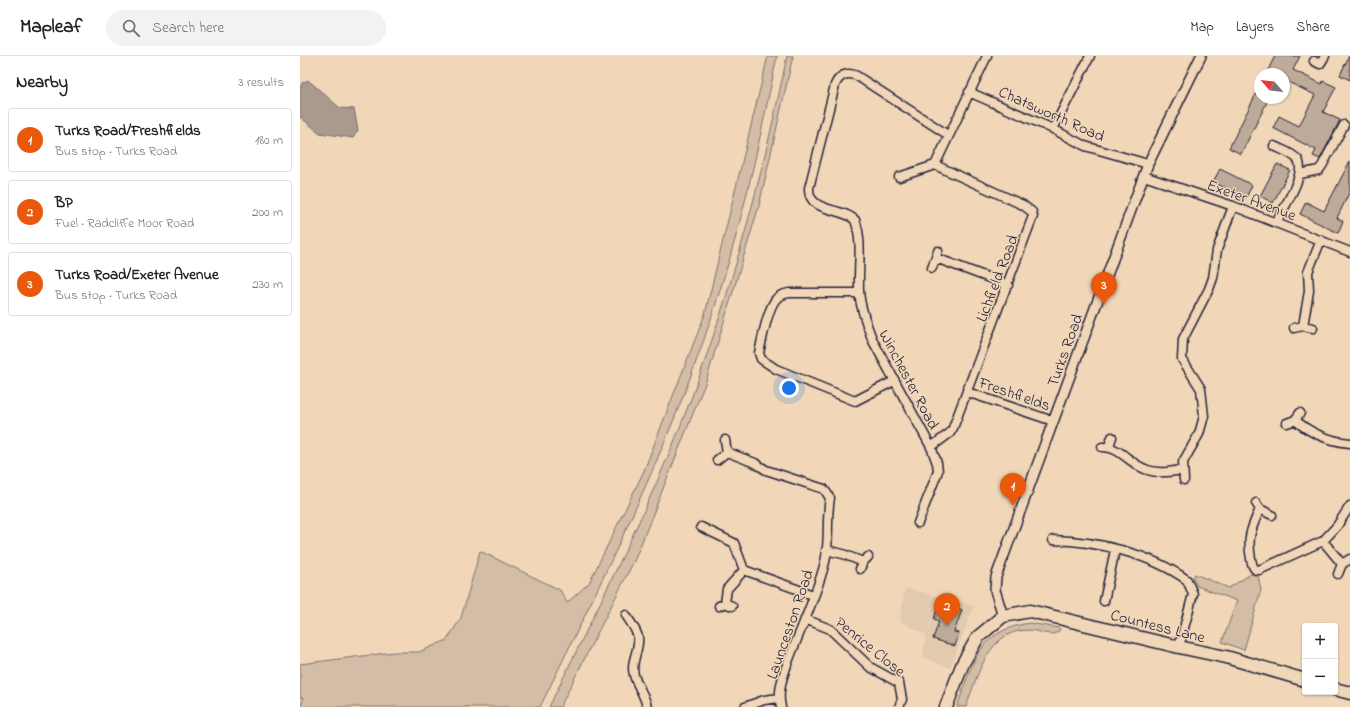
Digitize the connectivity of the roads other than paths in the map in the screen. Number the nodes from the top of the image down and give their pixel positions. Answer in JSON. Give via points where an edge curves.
{"nodes":[{"id":1,"x":987,"y":56,"type":"edge"},
{"id":2,"x":1090,"y":56,"type":"edge"},
{"id":3,"x":1201,"y":56,"type":"edge"},
{"id":4,"x":1325,"y":56,"type":"edge"},
{"id":5,"x":1314,"y":61,"type":"dead end"},
{"id":6,"x":970,"y":92,"type":"junction"},
{"id":7,"x":1344,"y":125,"type":"dead end"},
{"id":8,"x":1053,"y":128,"type":"junction"},
{"id":9,"x":948,"y":135,"type":"junction"},
{"id":10,"x":1274,"y":146,"type":"dead end"},
{"id":11,"x":935,"y":164,"type":"junction"},
{"id":12,"x":1148,"y":164,"type":"junction"},
{"id":13,"x":1300,"y":174,"type":"junction"},
{"id":14,"x":1144,"y":176,"type":"junction"},
{"id":15,"x":899,"y":177,"type":"dead end"},
{"id":16,"x":1233,"y":206,"type":"junction"},
{"id":17,"x":1276,"y":223,"type":"junction"},
{"id":18,"x":1321,"y":240,"type":"junction"},
{"id":19,"x":1350,"y":252,"type":"edge"},
{"id":20,"x":932,"y":268,"type":"dead end"},
{"id":21,"x":1008,"y":285,"type":"junction"},
{"id":22,"x":859,"y":293,"type":"junction"},
{"id":23,"x":1303,"y":326,"type":"junction"},
{"id":24,"x":1294,"y":328,"type":"dead end"},
{"id":25,"x":1313,"y":328,"type":"dead end"},
{"id":26,"x":894,"y":381,"type":"junction"},
{"id":27,"x":967,"y":392,"type":"junction"},
{"id":28,"x":1294,"y":418,"type":"dead end"},
{"id":29,"x":1053,"y":421,"type":"junction"},
{"id":30,"x":1112,"y":436,"type":"dead end"},
{"id":31,"x":725,"y":440,"type":"dead end"},
{"id":32,"x":1350,"y":443,"type":"edge"},
{"id":33,"x":931,"y":447,"type":"junction"},
{"id":34,"x":727,"y":452,"type":"junction"},
{"id":35,"x":717,"y":460,"type":"dead end"},
{"id":36,"x":1182,"y":470,"type":"junction"},
{"id":37,"x":1184,"y":480,"type":"dead end"},
{"id":38,"x":1350,"y":506,"type":"edge"},
{"id":39,"x":1272,"y":515,"type":"dead end"},
{"id":40,"x":918,"y":523,"type":"dead end"},
{"id":41,"x":701,"y":527,"type":"dead end"},
{"id":42,"x":1053,"y":540,"type":"dead end"},
{"id":43,"x":1323,"y":541,"type":"junction"},
{"id":44,"x":826,"y":550,"type":"junction"},
{"id":45,"x":1115,"y":550,"type":"junction"},
{"id":46,"x":1350,"y":559,"type":"edge"},
{"id":47,"x":864,"y":562,"type":"dead end"},
{"id":48,"x":1342,"y":564,"type":"junction"},
{"id":49,"x":744,"y":570,"type":"junction"},
{"id":50,"x":1338,"y":574,"type":"dead end"},
{"id":51,"x":813,"y":595,"type":"junction"},
{"id":52,"x":1104,"y":601,"type":"dead end"},
{"id":53,"x":725,"y":605,"type":"dead end"},
{"id":54,"x":626,"y":615,"type":"dead end"},
{"id":55,"x":1003,"y":616,"type":"junction"},
{"id":56,"x":805,"y":619,"type":"junction"},
{"id":57,"x":1179,"y":647,"type":"junction"},
{"id":58,"x":1302,"y":679,"type":"edge"},
{"id":59,"x":1338,"y":690,"type":"edge"},
{"id":60,"x":1350,"y":693,"type":"edge"},
{"id":61,"x":779,"y":698,"type":"junction"},
{"id":62,"x":647,"y":707,"type":"edge"},
{"id":63,"x":745,"y":707,"type":"edge"},
{"id":64,"x":781,"y":707,"type":"edge"},
{"id":65,"x":899,"y":707,"type":"edge"},
{"id":66,"x":946,"y":707,"type":"edge"}],
"edges":[{"from":1,"to":6,"type":"street"},
{"from":2,"to":8,"type":"street"},
{"from":3,"to":12,"type":"street","name":"Turks Road"},
{"from":4,"to":5,"type":"street","via":[[1320,64]]},
{"from":6,"to":8,"type":"street","name":"Chatsworth Road"},
{"from":6,"to":9,"type":"street"},
{"from":7,"to":13,"type":"street","via":[[1319,170]]},
{"from":8,"to":12,"type":"street","name":"Chatsworth Road","via":[[1085,146]]},
{"from":9,"to":11,"type":"street"},
{"from":9,"to":22,"type":"street","name":"Winchester Road","via":[[857,76],[844,75],[837,80],[809,194],[816,204],[845,212],[855,220],[859,236]]},
{"from":10,"to":13,"type":"street","via":[[1298,159]]},
{"from":11,"to":15,"type":"street"},
{"from":11,"to":21,"type":"street","name":"Lichfield Road","via":[[1023,205],[1032,212],[1032,223]]},
{"from":12,"to":14,"type":"street","name":"Turks Road"},
{"from":13,"to":17,"type":"street"},
{"from":14,"to":16,"type":"street","name":"Exeter Avenue"},
{"from":14,"to":29,"type":"street","name":"Turks Road"},
{"from":16,"to":17,"type":"street","name":"Exeter Avenue"},
{"from":16,"to":36,"type":"street","via":[[1217,250],[1209,289],[1183,340],[1182,359],[1201,390],[1204,416],[1199,434],[1186,455]]},
{"from":17,"to":18,"type":"street","name":"Exeter Avenue"},
{"from":18,"to":19,"type":"street","name":"Exeter Avenue"},
{"from":18,"to":23,"type":"street","via":[[1308,272],[1309,291]]},
{"from":20,"to":21,"type":"street","via":[[937,255]]},
{"from":21,"to":27,"type":"street","name":"Lichfield Road"},
{"from":22,"to":26,"type":"street","name":"Winchester Road","via":[[873,341]]},
{"from":22,"to":26,"type":"street","via":[[781,295],[772,307],[759,353],[761,359],[776,369],[855,401]]},
{"from":23,"to":24,"type":"street"},
{"from":23,"to":25,"type":"street"},
{"from":26,"to":33,"type":"street","name":"Winchester Road"},
{"from":27,"to":29,"type":"street","name":"Freshfields"},
{"from":27,"to":33,"type":"street","name":"Lichfield Road","via":[[950,433]]},
{"from":28,"to":32,"type":"street","via":[[1306,429],[1323,437]]},
{"from":29,"to":55,"type":"street","name":"Turks Road","via":[[996,577],[995,590]]},
{"from":30,"to":36,"type":"street","via":[[1105,446],[1146,470]]},
{"from":31,"to":34,"type":"street"},
{"from":33,"to":40,"type":"street","name":"Winchester Road","via":[[938,471]]},
{"from":34,"to":35,"type":"street"},
{"from":34,"to":44,"type":"street","name":"Launceston Road","via":[[766,470],[827,492],[830,498]]},
{"from":36,"to":37,"type":"street"},
{"from":38,"to":43,"type":"street"},
{"from":39,"to":43,"type":"street","via":[[1258,506],[1250,531],[1248,538],[1252,565],[1256,570]]},
{"from":41,"to":49,"type":"street","via":[[713,537],[734,543]]},
{"from":42,"to":45,"type":"street","via":[[1067,537]]},
{"from":43,"to":48,"type":"street"},
{"from":44,"to":47,"type":"street"},
{"from":44,"to":51,"type":"street","name":"Launceston Road","via":[[824,566]]},
{"from":45,"to":52,"type":"street","via":[[1103,586]]},
{"from":45,"to":57,"type":"street","via":[[1155,562],[1187,580],[1193,594]]},
{"from":46,"to":48,"type":"street"},
{"from":48,"to":50,"type":"street"},
{"from":49,"to":51,"type":"street"},
{"from":49,"to":53,"type":"street","via":[[727,590]]},
{"from":51,"to":56,"type":"street","name":"Launceston Road"},
{"from":54,"to":62,"type":"street","via":[[637,627],[634,674]]},
{"from":55,"to":57,"type":"main road","name":"Countess Lane","via":[[1030,611]]},
{"from":55,"to":66,"type":"main road","via":[[978,637],[970,649]]},
{"from":56,"to":61,"type":"street","name":"Launceston Road","via":[[786,669]]},
{"from":56,"to":65,"type":"street","name":"Penrice Close","via":[[830,629],[870,667],[899,683],[902,692]]},
{"from":57,"to":58,"type":"main road","name":"Countess Lane","via":[[1226,657]]},
{"from":59,"to":60,"type":"main road"},
{"from":61,"to":63,"type":"street"},
{"from":61,"to":64,"type":"street","name":"Launceston Road"}]}
